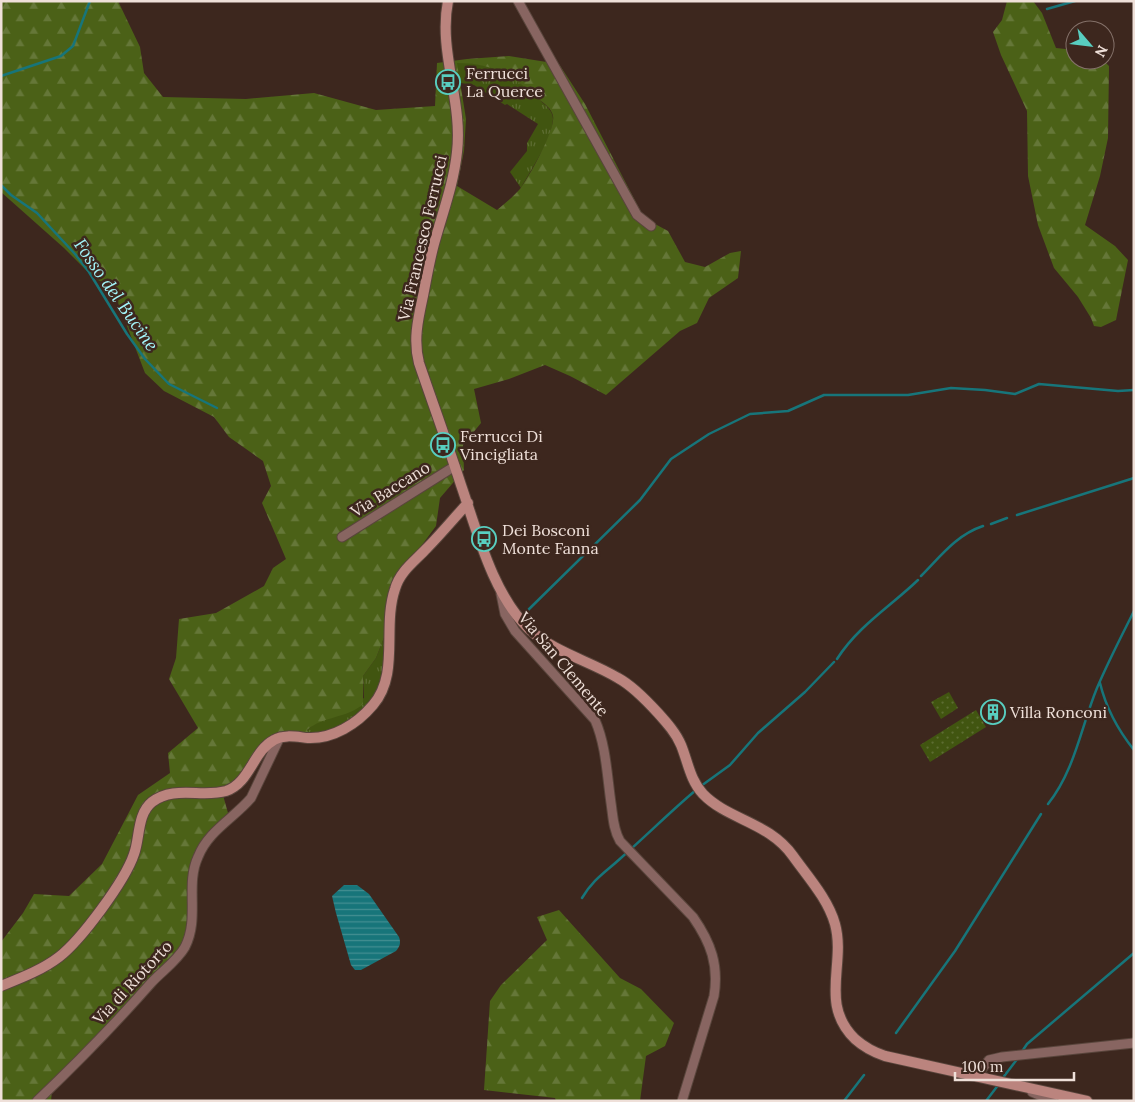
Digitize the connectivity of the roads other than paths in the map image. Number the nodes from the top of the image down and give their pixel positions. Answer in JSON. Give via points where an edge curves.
{"nodes":[{"id":1,"x":448,"y":1,"type":"edge"},
{"id":2,"x":518,"y":1,"type":"edge"},
{"id":3,"x":651,"y":226,"type":"dead end"},
{"id":4,"x":455,"y":466,"type":"junction"},
{"id":5,"x":468,"y":503,"type":"junction"},
{"id":6,"x":342,"y":537,"type":"dead end"},
{"id":7,"x":501,"y":594,"type":"junction"},
{"id":8,"x":280,"y":737,"type":"junction"},
{"id":9,"x":1,"y":986,"type":"edge"},
{"id":10,"x":1134,"y":1043,"type":"edge"},
{"id":11,"x":977,"y":1075,"type":"junction"},
{"id":12,"x":1016,"y":1084,"type":"junction"},
{"id":13,"x":37,"y":1101,"type":"edge"},
{"id":14,"x":682,"y":1101,"type":"edge"},
{"id":15,"x":1054,"y":1101,"type":"edge"},
{"id":16,"x":1088,"y":1101,"type":"edge"}],
"edges":[{"from":1,"to":4,"type":"main road","name":"Via Francesco Ferrucci","via":[[446,35],[457,106],[458,152],[433,248],[417,326],[416,347]]},
{"from":2,"to":3,"type":"street","via":[[637,215]]},
{"from":4,"to":5,"type":"main road","name":"Via Francesco Ferrucci"},
{"from":4,"to":6,"type":"street","name":"Via Baccano"},
{"from":5,"to":7,"type":"main road","name":"Via Francesco Ferrucci"},
{"from":5,"to":8,"type":"main road","via":[[398,581],[388,621],[387,680],[373,705],[354,722],[331,734],[314,738]]},
{"from":7,"to":11,"type":"main road","name":"Via Francesco Ferrucci","via":[[521,621],[542,640],[626,683],[668,723],[680,742],[698,788],[718,806],[764,830],[784,845],[826,904],[836,931],[836,1008],[850,1034],[875,1053]]},
{"from":7,"to":14,"type":"street","name":"Via San Clemente","via":[[505,614],[515,631],[595,720],[603,747],[616,835],[693,917],[713,955],[717,979],[714,996]]},
{"from":8,"to":9,"type":"main road","via":[[268,744],[232,788],[216,792],[180,792],[152,802],[142,819],[129,867],[79,938],[57,958]]},
{"from":8,"to":13,"type":"street","name":"Via di Riotorto","via":[[251,798],[212,834],[197,858],[193,917],[188,940],[178,957]]},
{"from":10,"to":11,"type":"street","via":[[989,1060]]},
{"from":11,"to":12,"type":"main road"},
{"from":12,"to":15,"type":"street"},
{"from":12,"to":16,"type":"main road"}]}
